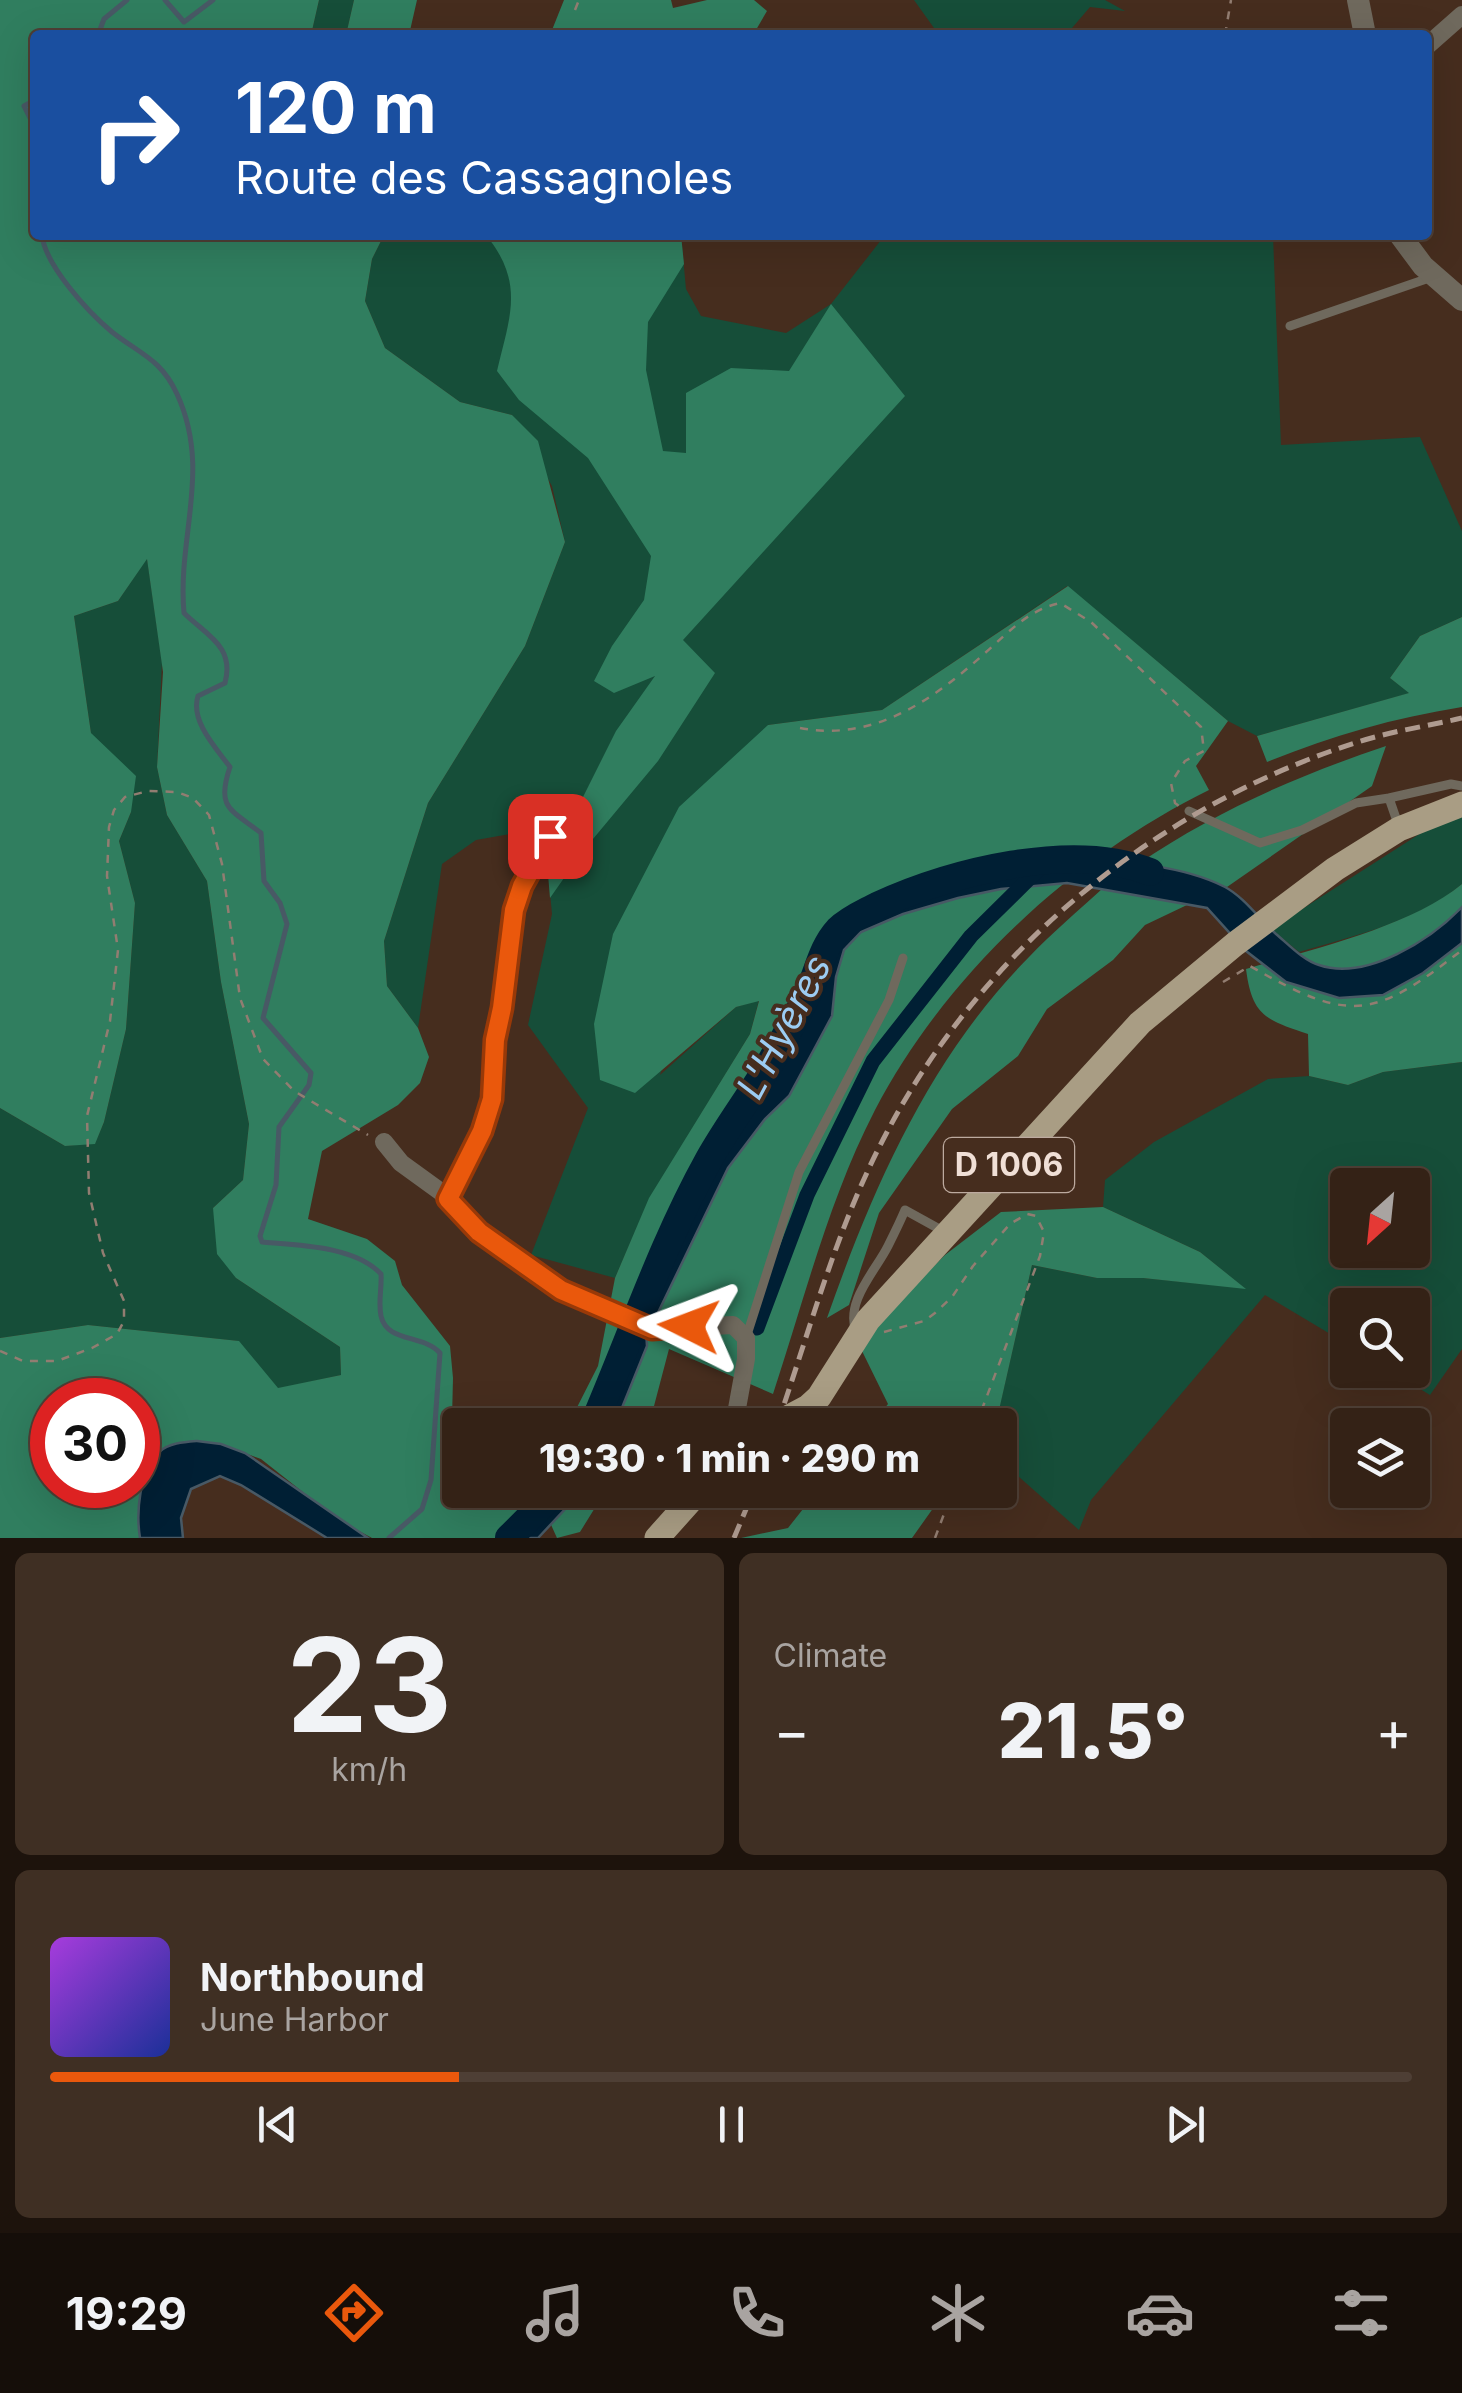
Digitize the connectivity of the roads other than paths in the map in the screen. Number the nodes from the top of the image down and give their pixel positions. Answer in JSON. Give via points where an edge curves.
{"nodes":[{"id":1,"x":1358,"y":0,"type":"edge"},
{"id":2,"x":1462,"y":15,"type":"edge"},
{"id":3,"x":1364,"y":30,"type":"edge"},
{"id":4,"x":1432,"y":41,"type":"edge"},
{"id":5,"x":1404,"y":240,"type":"edge"},
{"id":6,"x":1434,"y":276,"type":"junction"},
{"id":7,"x":1462,"y":300,"type":"edge"},
{"id":8,"x":1290,"y":326,"type":"dead end"},
{"id":9,"x":1462,"y":786,"type":"edge"},
{"id":10,"x":1388,"y":798,"type":"junction"},
{"id":11,"x":1462,"y":804,"type":"edge"},
{"id":12,"x":1189,"y":812,"type":"road end"},
{"id":13,"x":1400,"y":830,"type":"junction"},
{"id":14,"x":550,"y":836,"type":"dead end"},
{"id":15,"x":903,"y":958,"type":"dead end"},
{"id":16,"x":384,"y":1142,"type":"road end"},
{"id":17,"x":448,"y":1199,"type":"junction"},
{"id":18,"x":946,"y":1232,"type":"junction"},
{"id":19,"x":863,"y":1328,"type":"junction"},
{"id":20,"x":746,"y":1338,"type":"junction"},
{"id":21,"x":737,"y":1408,"type":"edge"},
{"id":22,"x":806,"y":1408,"type":"edge"},
{"id":23,"x":684,"y":1508,"type":"edge"},
{"id":24,"x":657,"y":1538,"type":"edge"}],
"edges":[{"from":1,"to":3,"type":"street"},
{"from":2,"to":4,"type":"street"},
{"from":5,"to":6,"type":"street"},
{"from":6,"to":7,"type":"street"},
{"from":6,"to":8,"type":"lane"},
{"from":9,"to":10,"type":"lane"},
{"from":10,"to":12,"type":"lane","via":[[1356,803],[1260,843]]},
{"from":10,"to":13,"type":"lane"},
{"from":11,"to":13,"type":"main road","number":"D 1006"},
{"from":13,"to":18,"type":"main road","number":"D 1006","via":[[1334,869],[1140,1023]]},
{"from":14,"to":17,"type":"street","via":[[514,910],[492,1099]]},
{"from":15,"to":20,"type":"lane","via":[[889,1000],[799,1172]]},
{"from":16,"to":17,"type":"street","via":[[400,1163]]},
{"from":17,"to":20,"type":"street","via":[[479,1232],[561,1290],[652,1329],[733,1325]]},
{"from":18,"to":19,"type":"main road","number":"D 1006"},
{"from":18,"to":19,"type":"lane","via":[[905,1210],[861,1291],[852,1320]]},
{"from":19,"to":22,"type":"main road","number":"D 1006"},
{"from":20,"to":21,"type":"street"},
{"from":23,"to":24,"type":"main road"}]}
